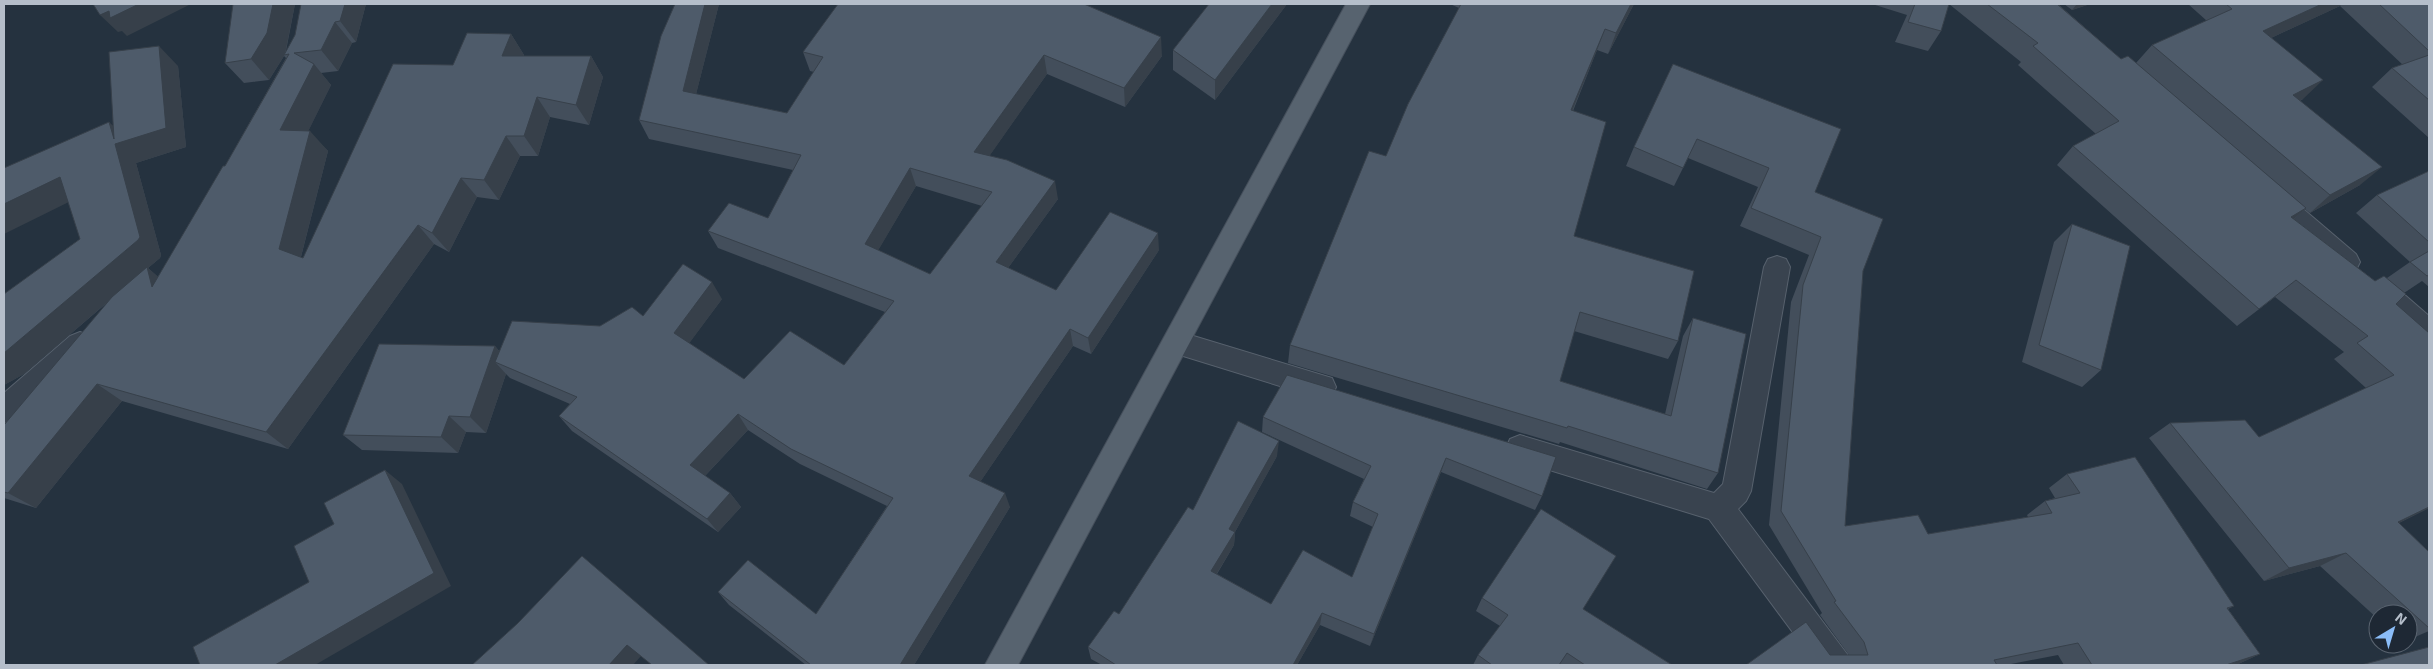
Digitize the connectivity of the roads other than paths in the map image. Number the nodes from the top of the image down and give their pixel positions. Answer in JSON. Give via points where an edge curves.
{"nodes":[{"id":1,"x":1358,"y":4,"type":"edge"},
{"id":2,"x":2250,"y":178,"type":"edge"},
{"id":3,"x":1777,"y":267,"type":"dead end"},
{"id":4,"x":102,"y":325,"type":"edge"},
{"id":5,"x":2429,"y":333,"type":"edge"},
{"id":6,"x":1177,"y":343,"type":"junction"},
{"id":7,"x":1349,"y":396,"type":"edge"},
{"id":8,"x":4,"y":410,"type":"edge"},
{"id":9,"x":1492,"y":440,"type":"edge"},
{"id":10,"x":1719,"y":508,"type":"junction"},
{"id":11,"x":1001,"y":665,"type":"edge"},
{"id":12,"x":1836,"y":665,"type":"edge"}],
"edges":[{"from":1,"to":6,"type":"main road"},
{"from":2,"to":5,"type":"street"},
{"from":3,"to":10,"type":"street","via":[[1736,491]]},
{"from":4,"to":8,"type":"street"},
{"from":6,"to":7,"type":"street"},
{"from":6,"to":11,"type":"main road"},
{"from":9,"to":10,"type":"street"},
{"from":10,"to":12,"type":"street"}]}
